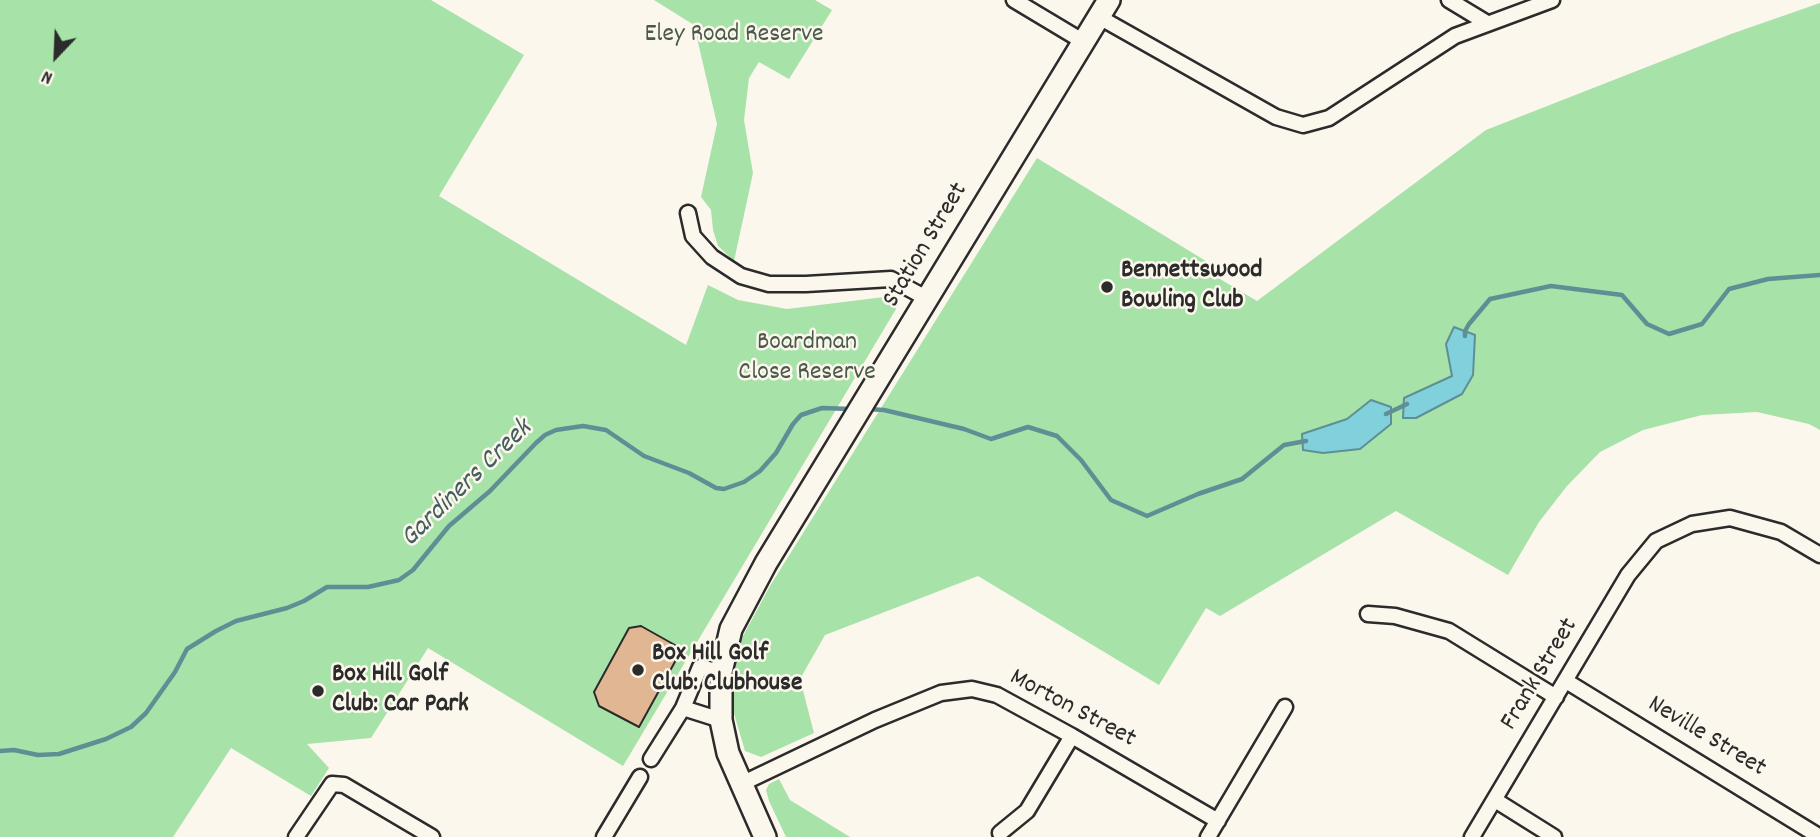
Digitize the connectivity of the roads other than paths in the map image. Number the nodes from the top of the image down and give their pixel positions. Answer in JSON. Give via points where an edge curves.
{"nodes":[{"id":1,"x":1014,"y":0,"type":"edge"},
{"id":2,"x":1449,"y":0,"type":"edge"},
{"id":3,"x":1552,"y":0,"type":"edge"},
{"id":4,"x":1104,"y":8,"type":"edge"},
{"id":5,"x":1487,"y":23,"type":"junction"},
{"id":6,"x":1084,"y":42,"type":"junction"},
{"id":7,"x":688,"y":213,"type":"dead end"},
{"id":8,"x":928,"y":299,"type":"junction"},
{"id":9,"x":1820,"y":555,"type":"edge"},
{"id":10,"x":1368,"y":614,"type":"dead end"},
{"id":11,"x":710,"y":669,"type":"junction"},
{"id":12,"x":1566,"y":681,"type":"junction"},
{"id":13,"x":1556,"y":697,"type":"junction"},
{"id":14,"x":1285,"y":707,"type":"dead end"},
{"id":15,"x":683,"y":708,"type":"junction"},
{"id":16,"x":721,"y":720,"type":"junction"},
{"id":17,"x":1072,"y":736,"type":"junction"},
{"id":18,"x":651,"y":759,"type":"dead end"},
{"id":19,"x":640,"y":777,"type":"dead end"},
{"id":20,"x":741,"y":784,"type":"junction"},
{"id":21,"x":1495,"y":800,"type":"junction"},
{"id":22,"x":1218,"y":821,"type":"junction"},
{"id":23,"x":1000,"y":833,"type":"dead end"},
{"id":24,"x":296,"y":837,"type":"edge"},
{"id":25,"x":432,"y":837,"type":"edge"},
{"id":26,"x":604,"y":837,"type":"edge"},
{"id":27,"x":765,"y":837,"type":"edge"},
{"id":28,"x":1208,"y":837,"type":"edge"},
{"id":29,"x":1472,"y":837,"type":"edge"},
{"id":30,"x":1554,"y":837,"type":"edge"},
{"id":31,"x":1820,"y":837,"type":"edge"}],
"edges":[{"from":1,"to":6,"type":"street"},
{"from":2,"to":5,"type":"street"},
{"from":3,"to":5,"type":"street"},
{"from":4,"to":5,"type":"street","via":[[1276,117],[1303,125],[1329,118],[1455,36]]},
{"from":4,"to":6,"type":"main road","name":"Station Street"},
{"from":6,"to":8,"type":"main road","name":"Station Street"},
{"from":7,"to":8,"type":"street","via":[[693,236],[712,257],[741,276],[769,284],[891,279]]},
{"from":8,"to":11,"type":"main road","name":"Station Street","via":[[742,606],[724,651]]},
{"from":9,"to":12,"type":"street","name":"Frank Street","via":[[1781,532],[1730,518],[1692,524],[1656,541],[1628,575]]},
{"from":10,"to":13,"type":"street","via":[[1395,616],[1449,631]]},
{"from":11,"to":15,"type":"street","name":"Station Street"},
{"from":11,"to":16,"type":"main road","name":"Station Street"},
{"from":12,"to":13,"type":"street","name":"Frank Street"},
{"from":12,"to":31,"type":"street","name":"Neville Street"},
{"from":13,"to":21,"type":"street","name":"Frank Street"},
{"from":14,"to":22,"type":"street"},
{"from":15,"to":16,"type":"street"},
{"from":15,"to":18,"type":"street","name":"Station Street"},
{"from":16,"to":20,"type":"main road","name":"Station Street"},
{"from":17,"to":20,"type":"street","name":"Morton Street","via":[[997,695],[972,689],[941,694],[875,720]]},
{"from":17,"to":22,"type":"street","name":"Morton Street"},
{"from":17,"to":23,"type":"street","via":[[1027,811]]},
{"from":19,"to":26,"type":"street"},
{"from":20,"to":27,"type":"main road","name":"Station Street"},
{"from":21,"to":29,"type":"street","name":"Frank Street"},
{"from":21,"to":30,"type":"street"},
{"from":22,"to":28,"type":"street"},
{"from":24,"to":25,"type":"street","via":[[332,783],[344,785]]}]}
